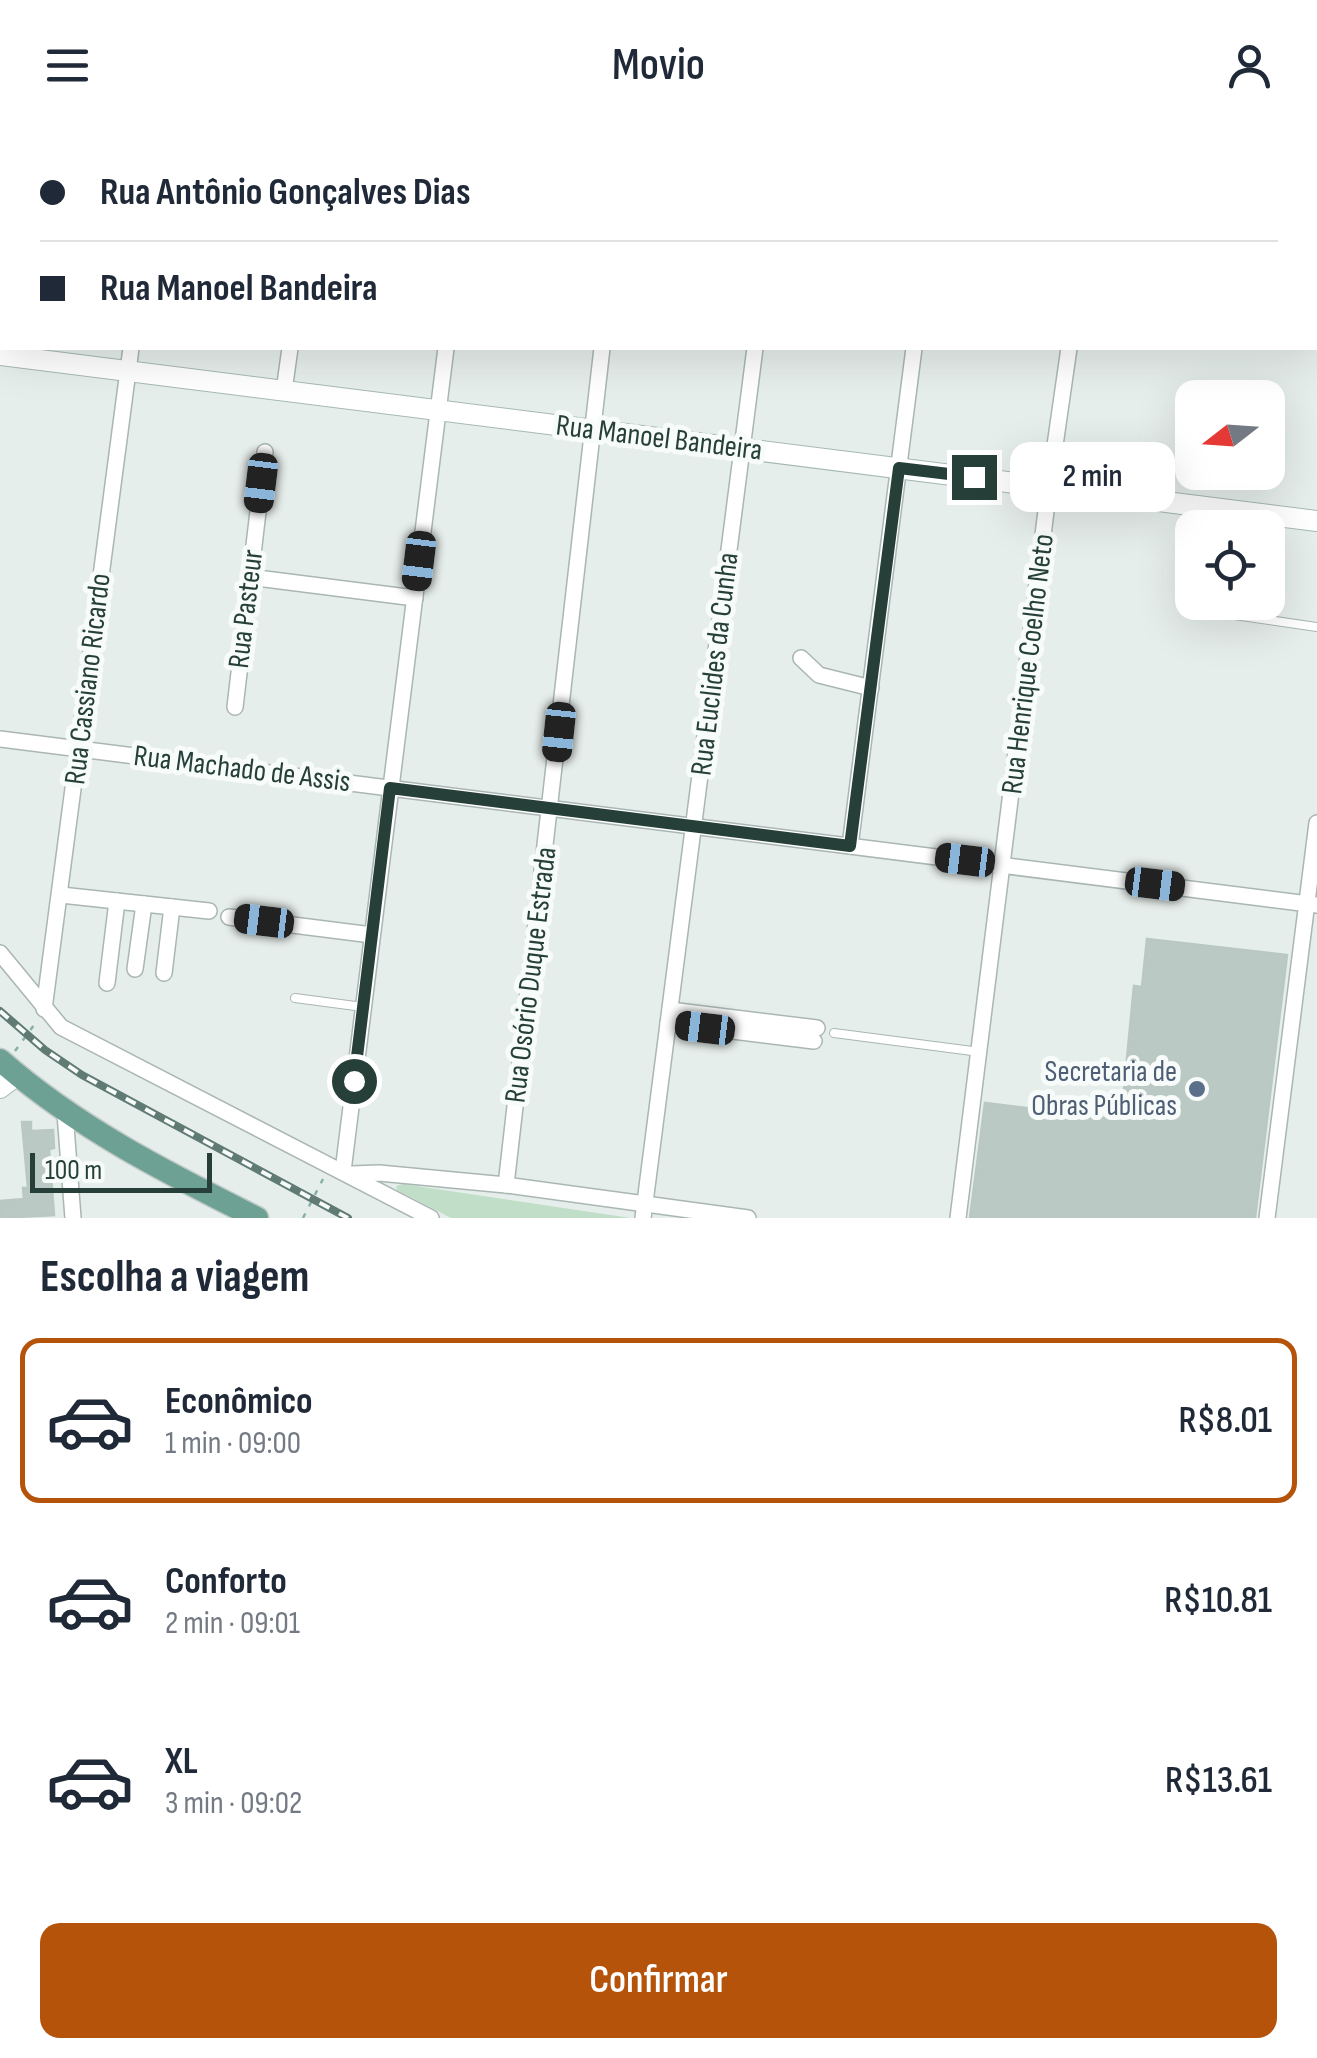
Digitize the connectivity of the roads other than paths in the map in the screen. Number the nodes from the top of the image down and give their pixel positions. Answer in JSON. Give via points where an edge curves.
{"nodes":[{"id":1,"x":131,"y":350,"type":"edge"},
{"id":2,"x":290,"y":350,"type":"edge"},
{"id":3,"x":446,"y":350,"type":"edge"},
{"id":4,"x":602,"y":350,"type":"edge"},
{"id":5,"x":756,"y":350,"type":"edge"},
{"id":6,"x":914,"y":350,"type":"edge"},
{"id":7,"x":1069,"y":350,"type":"edge"},
{"id":8,"x":0,"y":355,"type":"edge"},
{"id":9,"x":128,"y":371,"type":"junction"},
{"id":10,"x":284,"y":391,"type":"junction"},
{"id":11,"x":438,"y":410,"type":"junction"},
{"id":12,"x":592,"y":430,"type":"junction"},
{"id":13,"x":743,"y":447,"type":"junction"},
{"id":14,"x":265,"y":452,"type":"dead end"},
{"id":15,"x":899,"y":468,"type":"junction"},
{"id":16,"x":1048,"y":487,"type":"junction"},
{"id":17,"x":1317,"y":521,"type":"edge"},
{"id":18,"x":249,"y":577,"type":"junction"},
{"id":19,"x":414,"y":598,"type":"junction"},
{"id":20,"x":1269,"y":620,"type":"edge"},
{"id":21,"x":1317,"y":627,"type":"edge"},
{"id":22,"x":802,"y":658,"type":"dead end"},
{"id":23,"x":870,"y":688,"type":"junction"},
{"id":24,"x":235,"y":707,"type":"dead end"},
{"id":25,"x":0,"y":739,"type":"edge"},
{"id":26,"x":79,"y":748,"type":"junction"},
{"id":27,"x":390,"y":788,"type":"junction"},
{"id":28,"x":550,"y":808,"type":"junction"},
{"id":29,"x":1317,"y":824,"type":"edge"},
{"id":30,"x":694,"y":826,"type":"junction"},
{"id":31,"x":850,"y":846,"type":"junction"},
{"id":32,"x":1004,"y":865,"type":"junction"},
{"id":33,"x":61,"y":895,"type":"junction"},
{"id":34,"x":117,"y":901,"type":"junction"},
{"id":35,"x":144,"y":904,"type":"junction"},
{"id":36,"x":1312,"y":904,"type":"edge"},
{"id":37,"x":172,"y":907,"type":"junction"},
{"id":38,"x":209,"y":910,"type":"dead end"},
{"id":39,"x":228,"y":917,"type":"dead end"},
{"id":40,"x":372,"y":935,"type":"junction"},
{"id":41,"x":0,"y":953,"type":"edge"},
{"id":42,"x":136,"y":969,"type":"dead end"},
{"id":43,"x":164,"y":973,"type":"dead end"},
{"id":44,"x":107,"y":983,"type":"dead end"},
{"id":45,"x":295,"y":998,"type":"dead end"},
{"id":46,"x":363,"y":1007,"type":"junction"},
{"id":47,"x":44,"y":1010,"type":"junction"},
{"id":48,"x":669,"y":1017,"type":"junction"},
{"id":49,"x":834,"y":1032,"type":"dead end"},
{"id":50,"x":816,"y":1035,"type":"dead end"},
{"id":51,"x":980,"y":1052,"type":"junction"},
{"id":52,"x":5,"y":1072,"type":"edge"},
{"id":53,"x":65,"y":1113,"type":"junction"},
{"id":54,"x":340,"y":1170,"type":"junction"},
{"id":55,"x":506,"y":1185,"type":"junction"},
{"id":56,"x":644,"y":1211,"type":"edge"},
{"id":57,"x":73,"y":1218,"type":"edge"},
{"id":58,"x":257,"y":1218,"type":"edge"},
{"id":59,"x":431,"y":1218,"type":"edge"},
{"id":60,"x":748,"y":1218,"type":"edge"},
{"id":61,"x":958,"y":1218,"type":"edge"},
{"id":62,"x":1267,"y":1218,"type":"edge"}],
"edges":[{"from":1,"to":9,"type":"street","name":"Rua Cassiano Ricardo"},
{"from":2,"to":10,"type":"street"},
{"from":3,"to":11,"type":"street"},
{"from":4,"to":12,"type":"street","name":"Rua Osório Duque Estrada"},
{"from":5,"to":13,"type":"street","name":"Rua Euclides da Cunha"},
{"from":6,"to":15,"type":"street"},
{"from":7,"to":16,"type":"street","name":"Rua Henrique Coelho Neto"},
{"from":8,"to":9,"type":"street","name":"Rua Manoel Bandeira"},
{"from":9,"to":10,"type":"street","name":"Rua Manoel Bandeira"},
{"from":9,"to":26,"type":"street","name":"Rua Cassiano Ricardo"},
{"from":10,"to":11,"type":"street","name":"Rua Manoel Bandeira"},
{"from":11,"to":12,"type":"street","name":"Rua Manoel Bandeira"},
{"from":11,"to":19,"type":"street"},
{"from":12,"to":13,"type":"street","name":"Rua Manoel Bandeira"},
{"from":12,"to":28,"type":"street","name":"Rua Osório Duque Estrada"},
{"from":13,"to":15,"type":"street","name":"Rua Manoel Bandeira"},
{"from":13,"to":30,"type":"street","name":"Rua Euclides da Cunha"},
{"from":14,"to":18,"type":"street","name":"Rua Pasteur"},
{"from":15,"to":16,"type":"street","name":"Rua Manoel Bandeira"},
{"from":15,"to":23,"type":"street"},
{"from":16,"to":17,"type":"street","name":"Rua Manoel Bandeira"},
{"from":16,"to":32,"type":"street","name":"Rua Henrique Coelho Neto"},
{"from":18,"to":19,"type":"street"},
{"from":18,"to":24,"type":"street","name":"Rua Pasteur"},
{"from":19,"to":27,"type":"street"},
{"from":20,"to":21,"type":"lane"},
{"from":22,"to":23,"type":"street","via":[[820,675]]},
{"from":23,"to":31,"type":"street"},
{"from":25,"to":26,"type":"street","name":"Rua Machado de Assis"},
{"from":26,"to":27,"type":"street","name":"Rua Machado de Assis"},
{"from":26,"to":33,"type":"street","name":"Rua Cassiano Ricardo"},
{"from":27,"to":28,"type":"street","name":"Rua Machado de Assis"},
{"from":27,"to":40,"type":"street"},
{"from":28,"to":30,"type":"street","name":"Rua Machado de Assis"},
{"from":28,"to":55,"type":"street","name":"Rua Osório Duque Estrada"},
{"from":29,"to":36,"type":"street"},
{"from":30,"to":31,"type":"street","name":"Rua Machado de Assis"},
{"from":30,"to":48,"type":"street","name":"Rua Euclides da Cunha"},
{"from":31,"to":32,"type":"street","name":"Rua Machado de Assis"},
{"from":32,"to":36,"type":"street","name":"Rua Machado de Assis"},
{"from":32,"to":51,"type":"street","name":"Rua Henrique Coelho Neto"},
{"from":33,"to":34,"type":"street"},
{"from":33,"to":47,"type":"street","name":"Rua Cassiano Ricardo"},
{"from":34,"to":35,"type":"street"},
{"from":34,"to":44,"type":"street"},
{"from":35,"to":37,"type":"street"},
{"from":35,"to":42,"type":"street"},
{"from":36,"to":62,"type":"street"},
{"from":37,"to":38,"type":"street"},
{"from":37,"to":43,"type":"street"},
{"from":39,"to":40,"type":"street"},
{"from":40,"to":46,"type":"street"},
{"from":41,"to":47,"type":"street"},
{"from":45,"to":46,"type":"lane"},
{"from":46,"to":54,"type":"street"},
{"from":47,"to":54,"type":"street","via":[[135,1067]]},
{"from":48,"to":50,"type":"street"},
{"from":48,"to":56,"type":"street","name":"Rua Euclides da Cunha"},
{"from":49,"to":51,"type":"lane"},
{"from":51,"to":61,"type":"street","name":"Rua Henrique Coelho Neto"},
{"from":52,"to":53,"type":"main road"},
{"from":53,"to":57,"type":"street"},
{"from":53,"to":58,"type":"main road"},
{"from":54,"to":55,"type":"street"},
{"from":54,"to":59,"type":"street"},
{"from":55,"to":56,"type":"street"},
{"from":56,"to":60,"type":"street"}]}
